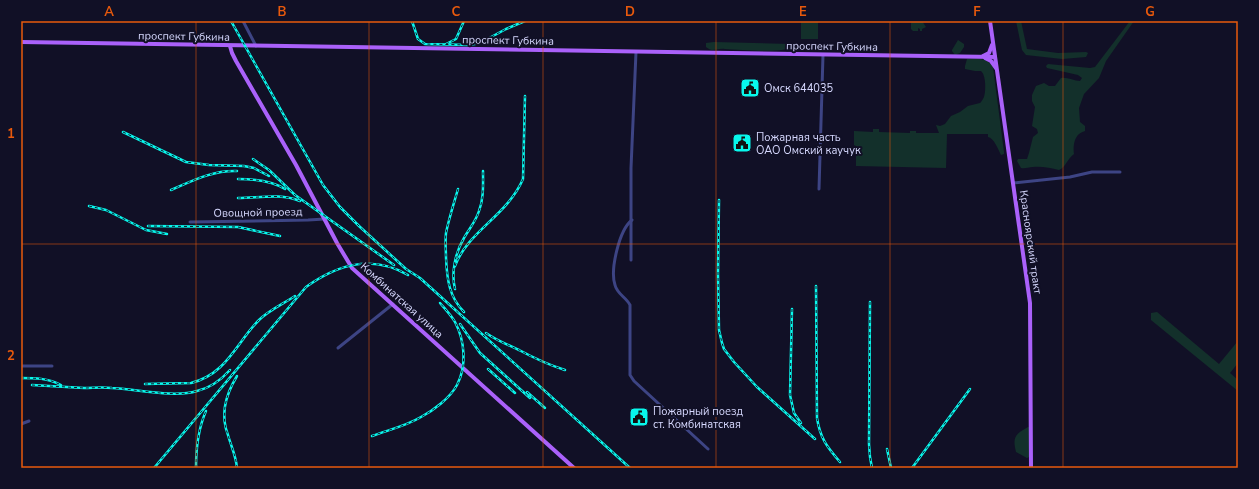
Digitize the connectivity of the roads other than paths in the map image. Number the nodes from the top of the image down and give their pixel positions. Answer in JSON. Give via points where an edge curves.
{"nodes":[{"id":1,"x":243,"y":21,"type":"edge"},
{"id":2,"x":990,"y":21,"type":"edge"},
{"id":3,"x":993,"y":41,"type":"junction"},
{"id":4,"x":21,"y":42,"type":"edge"},
{"id":5,"x":230,"y":46,"type":"junction"},
{"id":6,"x":256,"y":46,"type":"junction"},
{"id":7,"x":636,"y":52,"type":"junction"},
{"id":8,"x":823,"y":54,"type":"junction"},
{"id":9,"x":979,"y":57,"type":"junction"},
{"id":10,"x":995,"y":57,"type":"junction"},
{"id":11,"x":997,"y":71,"type":"junction"},
{"id":12,"x":1120,"y":172,"type":"dead end"},
{"id":13,"x":1013,"y":183,"type":"junction"},
{"id":14,"x":819,"y":189,"type":"dead end"},
{"id":15,"x":325,"y":219,"type":"junction"},
{"id":16,"x":632,"y":220,"type":"junction"},
{"id":17,"x":190,"y":222,"type":"dead end"},
{"id":18,"x":631,"y":260,"type":"dead end"},
{"id":19,"x":393,"y":304,"type":"junction"},
{"id":20,"x":338,"y":348,"type":"dead end"},
{"id":21,"x":21,"y":366,"type":"edge"},
{"id":22,"x":52,"y":366,"type":"dead end"},
{"id":23,"x":29,"y":421,"type":"dead end"},
{"id":24,"x":21,"y":424,"type":"edge"},
{"id":25,"x":708,"y":449,"type":"dead end"},
{"id":26,"x":574,"y":468,"type":"edge"},
{"id":27,"x":1031,"y":468,"type":"edge"}],
"edges":[{"from":1,"to":6,"type":"street"},
{"from":2,"to":3,"type":"main road","name":"Красноярский тракт"},
{"from":3,"to":9,"type":"main road","via":[[989,53]]},
{"from":3,"to":10,"type":"main road","name":"Красноярский тракт"},
{"from":4,"to":5,"type":"main road","name":"проспект Губкина"},
{"from":5,"to":6,"type":"main road","name":"проспект Губкина"},
{"from":5,"to":15,"type":"main road","name":"Комбинатская улица"},
{"from":6,"to":7,"type":"main road","name":"проспект Губкина"},
{"from":7,"to":8,"type":"main road","name":"проспект Губкина"},
{"from":7,"to":16,"type":"street"},
{"from":8,"to":9,"type":"main road","name":"проспект Губкина"},
{"from":8,"to":14,"type":"street"},
{"from":9,"to":10,"type":"main road","name":"проспект Губкина"},
{"from":9,"to":11,"type":"main road","via":[[991,61]]},
{"from":10,"to":11,"type":"main road","name":"Красноярский тракт"},
{"from":11,"to":13,"type":"main road","name":"Красноярский тракт"},
{"from":12,"to":13,"type":"street","via":[[1092,172]]},
{"from":13,"to":27,"type":"main road","name":"Красноярский тракт","via":[[1030,311]]},
{"from":15,"to":17,"type":"street","name":"Овощной проезд"},
{"from":15,"to":19,"type":"main road","name":"Комбинатская улица","via":[[352,268]]},
{"from":16,"to":18,"type":"street"},
{"from":16,"to":25,"type":"street","via":[[616,251],[614,270],[614,284],[630,305],[630,375]]},
{"from":19,"to":20,"type":"street"},
{"from":19,"to":26,"type":"main road","name":"Комбинатская улица"},
{"from":21,"to":22,"type":"street"},
{"from":23,"to":24,"type":"street"}]}
